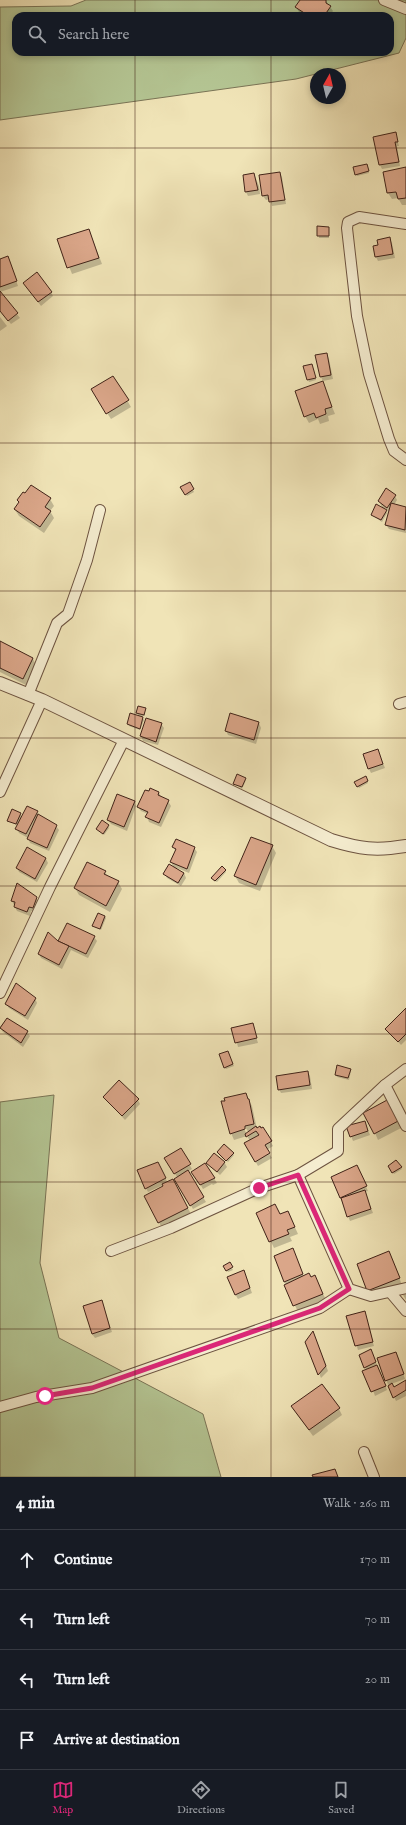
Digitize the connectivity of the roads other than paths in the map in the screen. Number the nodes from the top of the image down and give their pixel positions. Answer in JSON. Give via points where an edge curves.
{"nodes":[{"id":1,"x":384,"y":0,"type":"edge"},
{"id":2,"x":406,"y":9,"type":"edge"},
{"id":3,"x":406,"y":224,"type":"edge"},
{"id":4,"x":406,"y":460,"type":"edge"},
{"id":5,"x":100,"y":510,"type":"dead end"},
{"id":6,"x":0,"y":683,"type":"edge"},
{"id":7,"x":28,"y":695,"type":"junction"},
{"id":8,"x":42,"y":700,"type":"junction"},
{"id":9,"x":124,"y":740,"type":"junction"},
{"id":10,"x":0,"y":792,"type":"edge"},
{"id":11,"x":406,"y":846,"type":"edge"},
{"id":12,"x":0,"y":993,"type":"edge"},
{"id":13,"x":406,"y":1069,"type":"edge"},
{"id":14,"x":385,"y":1085,"type":"junction"},
{"id":15,"x":406,"y":1126,"type":"edge"},
{"id":16,"x":298,"y":1175,"type":"junction"},
{"id":17,"x":111,"y":1251,"type":"dead end"},
{"id":18,"x":406,"y":1288,"type":"edge"},
{"id":19,"x":349,"y":1289,"type":"junction"},
{"id":20,"x":390,"y":1292,"type":"junction"},
{"id":21,"x":406,"y":1311,"type":"edge"},
{"id":22,"x":0,"y":1407,"type":"edge"},
{"id":23,"x":364,"y":1452,"type":"dead end"},
{"id":24,"x":374,"y":1477,"type":"edge"}],
"edges":[{"from":1,"to":2,"type":"street"},
{"from":3,"to":4,"type":"street","via":[[359,217],[348,222],[347,228],[357,316],[369,374],[394,451]]},
{"from":5,"to":7,"type":"street","via":[[87,560],[68,614],[57,623]]},
{"from":6,"to":7,"type":"street"},
{"from":7,"to":8,"type":"street"},
{"from":8,"to":9,"type":"street"},
{"from":8,"to":10,"type":"street"},
{"from":9,"to":11,"type":"street","via":[[331,840],[374,850]]},
{"from":9,"to":12,"type":"street"},
{"from":13,"to":14,"type":"street"},
{"from":14,"to":15,"type":"street"},
{"from":14,"to":16,"type":"street","via":[[338,1129],[338,1151]]},
{"from":16,"to":17,"type":"street","via":[[259,1188]]},
{"from":16,"to":19,"type":"street"},
{"from":18,"to":20,"type":"street"},
{"from":19,"to":20,"type":"street","via":[[371,1296]]},
{"from":19,"to":22,"type":"street","via":[[320,1308],[92,1388],[36,1397]]},
{"from":20,"to":21,"type":"street"},
{"from":23,"to":24,"type":"street"}]}
